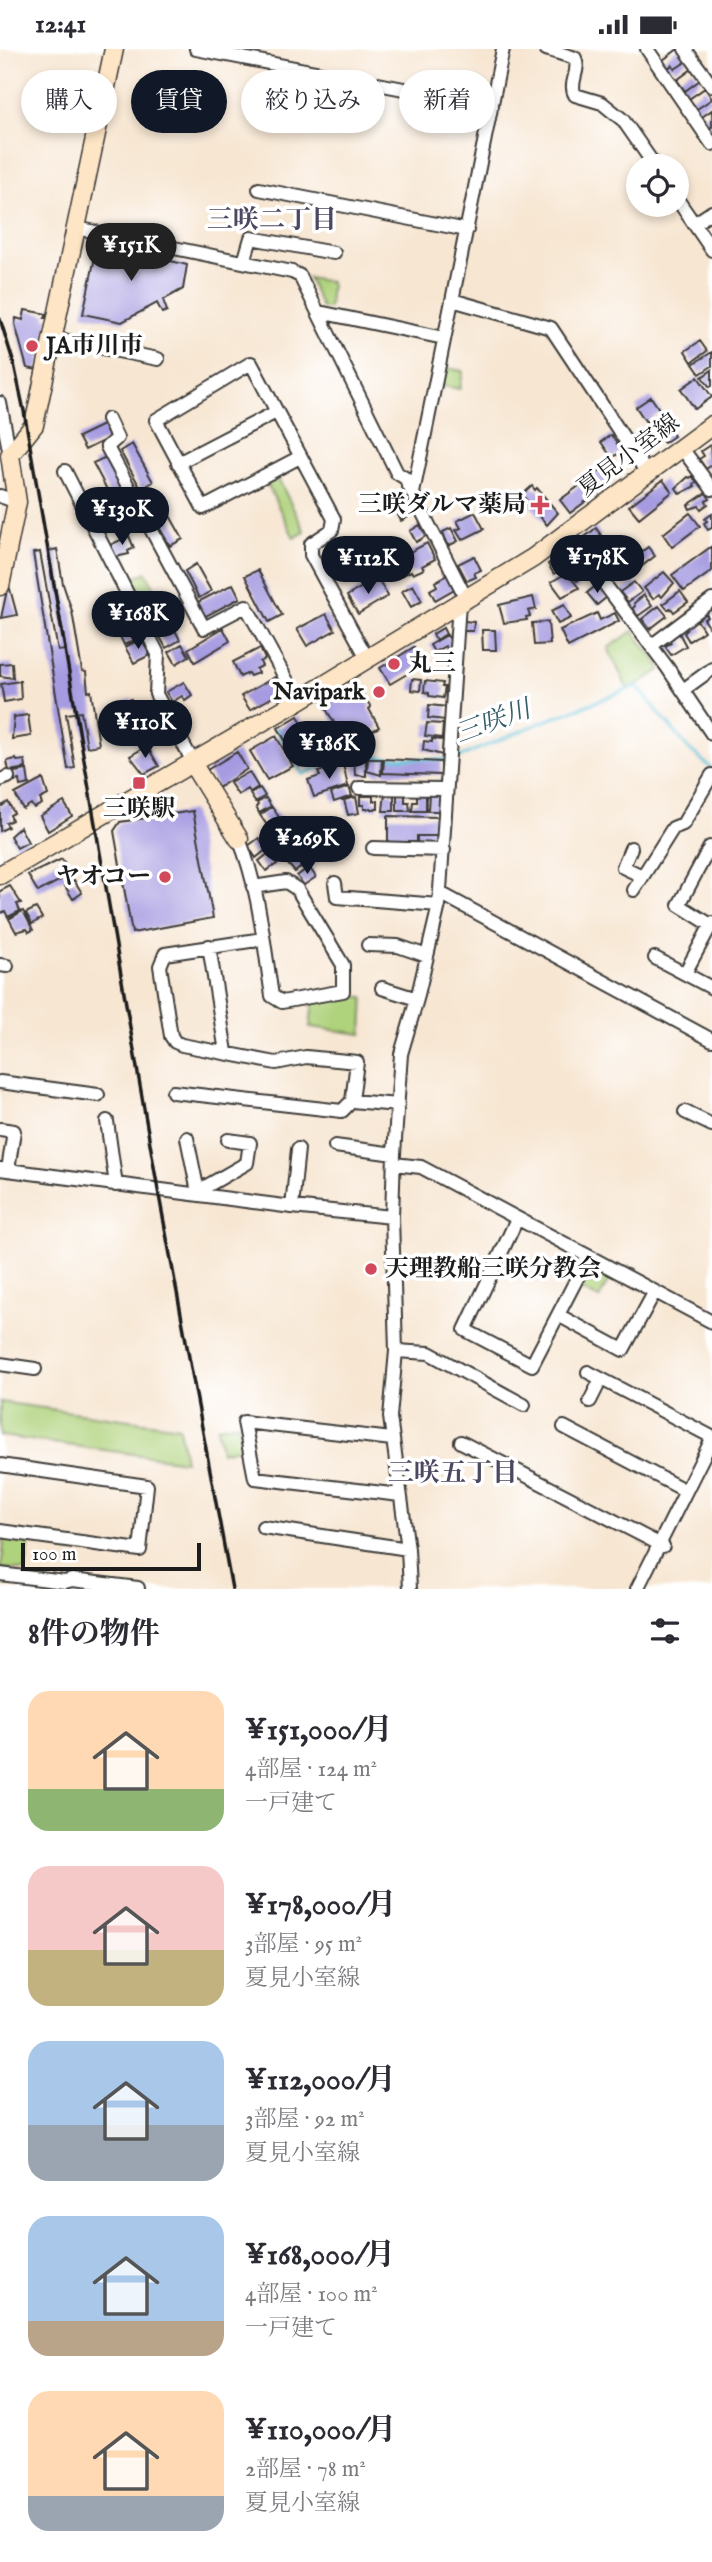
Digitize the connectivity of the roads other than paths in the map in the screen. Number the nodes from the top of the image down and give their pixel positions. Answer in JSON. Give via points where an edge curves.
{"nodes":[{"id":1,"x":114,"y":49,"type":"edge"},
{"id":2,"x":196,"y":49,"type":"edge"},
{"id":3,"x":503,"y":49,"type":"edge"},
{"id":4,"x":546,"y":49,"type":"edge"},
{"id":5,"x":647,"y":49,"type":"edge"},
{"id":6,"x":685,"y":49,"type":"edge"},
{"id":7,"x":711,"y":83,"type":"edge"},
{"id":8,"x":399,"y":88,"type":"edge"},
{"id":9,"x":495,"y":90,"type":"edge"},
{"id":10,"x":487,"y":133,"type":"edge"},
{"id":11,"x":712,"y":144,"type":"edge"},
{"id":12,"x":647,"y":154,"type":"edge"},
{"id":13,"x":259,"y":189,"type":"dead end"},
{"id":14,"x":712,"y":212,"type":"edge"},
{"id":15,"x":689,"y":217,"type":"edge"},
{"id":16,"x":694,"y":224,"type":"junction"},
{"id":17,"x":76,"y":228,"type":"junction"},
{"id":18,"x":467,"y":230,"type":"junction"},
{"id":19,"x":712,"y":250,"type":"edge"},
{"id":20,"x":334,"y":253,"type":"dead end"},
{"id":21,"x":244,"y":263,"type":"junction"},
{"id":22,"x":452,"y":300,"type":"junction"},
{"id":23,"x":319,"y":312,"type":"junction"},
{"id":24,"x":53,"y":338,"type":"junction"},
{"id":25,"x":444,"y":338,"type":"junction"},
{"id":26,"x":158,"y":359,"type":"dead end"},
{"id":27,"x":0,"y":403,"type":"edge"},
{"id":28,"x":276,"y":412,"type":"junction"},
{"id":29,"x":108,"y":419,"type":"dead end"},
{"id":30,"x":712,"y":425,"type":"edge"},
{"id":31,"x":681,"y":447,"type":"junction"},
{"id":32,"x":9,"y":455,"type":"junction"},
{"id":33,"x":300,"y":457,"type":"junction"},
{"id":34,"x":178,"y":463,"type":"junction"},
{"id":35,"x":65,"y":471,"type":"dead end"},
{"id":36,"x":647,"y":473,"type":"junction"},
{"id":37,"x":712,"y":489,"type":"edge"},
{"id":38,"x":413,"y":493,"type":"junction"},
{"id":39,"x":9,"y":499,"type":"edge"},
{"id":40,"x":566,"y":533,"type":"junction"},
{"id":41,"x":0,"y":586,"type":"edge"},
{"id":42,"x":463,"y":600,"type":"junction"},
{"id":43,"x":712,"y":600,"type":"edge"},
{"id":44,"x":651,"y":646,"type":"junction"},
{"id":45,"x":367,"y":658,"type":"junction"},
{"id":46,"x":712,"y":669,"type":"edge"},
{"id":47,"x":682,"y":690,"type":"junction"},
{"id":48,"x":298,"y":701,"type":"junction"},
{"id":49,"x":712,"y":734,"type":"edge"},
{"id":50,"x":193,"y":762,"type":"junction"},
{"id":51,"x":712,"y":775,"type":"edge"},
{"id":52,"x":359,"y":788,"type":"dead end"},
{"id":53,"x":446,"y":789,"type":"junction"},
{"id":54,"x":239,"y":839,"type":"joint"},
{"id":55,"x":373,"y":848,"type":"dead end"},
{"id":56,"x":631,"y":848,"type":"dead end"},
{"id":57,"x":712,"y":849,"type":"edge"},
{"id":58,"x":444,"y":850,"type":"junction"},
{"id":59,"x":0,"y":875,"type":"edge"},
{"id":60,"x":642,"y":876,"type":"junction"},
{"id":61,"x":334,"y":884,"type":"dead end"},
{"id":62,"x":253,"y":887,"type":"junction"},
{"id":63,"x":634,"y":890,"type":"dead end"},
{"id":64,"x":440,"y":899,"type":"junction"},
{"id":65,"x":712,"y":924,"type":"edge"},
{"id":66,"x":262,"y":939,"type":"junction"},
{"id":67,"x":209,"y":946,"type":"junction"},
{"id":68,"x":368,"y":946,"type":"dead end"},
{"id":69,"x":427,"y":956,"type":"junction"},
{"id":70,"x":655,"y":958,"type":"dead end"},
{"id":71,"x":685,"y":973,"type":"junction"},
{"id":72,"x":712,"y":988,"type":"edge"},
{"id":73,"x":382,"y":989,"type":"dead end"},
{"id":74,"x":418,"y":999,"type":"junction"},
{"id":75,"x":712,"y":1040,"type":"edge"},
{"id":76,"x":226,"y":1052,"type":"junction"},
{"id":77,"x":0,"y":1081,"type":"edge"},
{"id":78,"x":173,"y":1092,"type":"dead end"},
{"id":79,"x":98,"y":1095,"type":"dead end"},
{"id":80,"x":352,"y":1101,"type":"junction"},
{"id":81,"x":398,"y":1105,"type":"junction"},
{"id":82,"x":685,"y":1112,"type":"dead end"},
{"id":83,"x":107,"y":1121,"type":"dead end"},
{"id":84,"x":712,"y":1125,"type":"edge"},
{"id":85,"x":0,"y":1129,"type":"edge"},
{"id":86,"x":187,"y":1138,"type":"dead end"},
{"id":87,"x":228,"y":1140,"type":"dead end"},
{"id":88,"x":335,"y":1146,"type":"dead end"},
{"id":89,"x":298,"y":1149,"type":"dead end"},
{"id":90,"x":394,"y":1159,"type":"junction"},
{"id":91,"x":4,"y":1170,"type":"edge"},
{"id":92,"x":116,"y":1185,"type":"junction"},
{"id":93,"x":195,"y":1193,"type":"junction"},
{"id":94,"x":292,"y":1207,"type":"junction"},
{"id":95,"x":392,"y":1217,"type":"junction"},
{"id":96,"x":517,"y":1219,"type":"junction"},
{"id":97,"x":588,"y":1257,"type":"junction"},
{"id":98,"x":654,"y":1293,"type":"junction"},
{"id":99,"x":558,"y":1315,"type":"junction"},
{"id":100,"x":712,"y":1322,"type":"edge"},
{"id":101,"x":396,"y":1351,"type":"junction"},
{"id":102,"x":0,"y":1364,"type":"edge"},
{"id":103,"x":35,"y":1369,"type":"dead end"},
{"id":104,"x":588,"y":1372,"type":"dead end"},
{"id":105,"x":601,"y":1379,"type":"junction"},
{"id":106,"x":590,"y":1402,"type":"dead end"},
{"id":107,"x":524,"y":1405,"type":"dead end"},
{"id":108,"x":564,"y":1427,"type":"dead end"},
{"id":109,"x":712,"y":1438,"type":"edge"},
{"id":110,"x":393,"y":1439,"type":"junction"},
{"id":111,"x":461,"y":1442,"type":"dead end"},
{"id":112,"x":709,"y":1455,"type":"edge"},
{"id":113,"x":0,"y":1465,"type":"edge"},
{"id":114,"x":686,"y":1491,"type":"junction"},
{"id":115,"x":400,"y":1495,"type":"junction"},
{"id":116,"x":263,"y":1527,"type":"dead end"},
{"id":117,"x":0,"y":1531,"type":"edge"},
{"id":118,"x":661,"y":1545,"type":"junction"},
{"id":119,"x":408,"y":1549,"type":"junction"},
{"id":120,"x":0,"y":1574,"type":"edge"},
{"id":121,"x":47,"y":1585,"type":"edge"},
{"id":122,"x":138,"y":1588,"type":"edge"},
{"id":123,"x":410,"y":1589,"type":"edge"},
{"id":124,"x":637,"y":1589,"type":"edge"}],
"edges":[{"from":1,"to":17,"type":"main road"},
{"from":2,"to":8,"type":"street"},
{"from":3,"to":9,"type":"street"},
{"from":4,"to":12,"type":"street","via":[[575,58],[575,95],[602,103],[623,120]]},
{"from":5,"to":11,"type":"street"},
{"from":6,"to":7,"type":"street"},
{"from":10,"to":18,"type":"street"},
{"from":13,"to":18,"type":"street"},
{"from":14,"to":16,"type":"street"},
{"from":15,"to":16,"type":"street"},
{"from":16,"to":19,"type":"street"},
{"from":17,"to":21,"type":"street"},
{"from":17,"to":24,"type":"main road"},
{"from":18,"to":22,"type":"street"},
{"from":20,"to":21,"type":"street","via":[[251,238]]},
{"from":21,"to":23,"type":"street","via":[[300,276]]},
{"from":22,"to":25,"type":"street"},
{"from":22,"to":36,"type":"street","via":[[551,328]]},
{"from":23,"to":25,"type":"street"},
{"from":23,"to":38,"type":"street","via":[[397,473]]},
{"from":24,"to":26,"type":"street"},
{"from":24,"to":32,"type":"main road","via":[[34,425]]},
{"from":25,"to":38,"type":"street"},
{"from":27,"to":32,"type":"street"},
{"from":28,"to":33,"type":"street"},
{"from":28,"to":34,"type":"street"},
{"from":28,"to":34,"type":"street","via":[[251,363],[156,421]]},
{"from":29,"to":48,"type":"street","via":[[117,438],[107,447],[204,628],[246,606]]},
{"from":30,"to":31,"type":"main road","name":"夏見小室線"},
{"from":31,"to":36,"type":"main road","name":"夏見小室線"},
{"from":31,"to":37,"type":"street"},
{"from":32,"to":39,"type":"main road"},
{"from":33,"to":34,"type":"street","via":[[203,508]]},
{"from":33,"to":45,"type":"street","via":[[334,519],[332,530],[311,544],[311,555]]},
{"from":35,"to":50,"type":"street","via":[[158,654],[156,694]]},
{"from":36,"to":40,"type":"main road","name":"夏見小室線"},
{"from":38,"to":42,"type":"street"},
{"from":39,"to":41,"type":"main road"},
{"from":40,"to":42,"type":"main road","name":"夏見小室線"},
{"from":40,"to":44,"type":"street"},
{"from":42,"to":45,"type":"main road","name":"夏見小室線"},
{"from":42,"to":53,"type":"street"},
{"from":43,"to":44,"type":"street"},
{"from":44,"to":47,"type":"street"},
{"from":45,"to":48,"type":"main road","name":"夏見小室線"},
{"from":46,"to":47,"type":"street"},
{"from":47,"to":49,"type":"street"},
{"from":48,"to":50,"type":"main road","name":"夏見小室線"},
{"from":50,"to":54,"type":"main road"},
{"from":50,"to":59,"type":"main road","name":"夏見小室線"},
{"from":51,"to":60,"type":"street"},
{"from":52,"to":53,"type":"street"},
{"from":53,"to":58,"type":"street"},
{"from":54,"to":62,"type":"street"},
{"from":55,"to":58,"type":"street"},
{"from":56,"to":60,"type":"street","via":[[623,867]]},
{"from":57,"to":65,"type":"street","via":[[679,905]]},
{"from":58,"to":64,"type":"street"},
{"from":60,"to":63,"type":"street"},
{"from":61,"to":64,"type":"street","via":[[337,897]]},
{"from":62,"to":66,"type":"street"},
{"from":62,"to":66,"type":"street","via":[[286,882],[297,889],[343,965],[343,991],[275,1000]]},
{"from":64,"to":69,"type":"street"},
{"from":64,"to":75,"type":"street"},
{"from":65,"to":71,"type":"street"},
{"from":66,"to":67,"type":"street"},
{"from":67,"to":76,"type":"street"},
{"from":67,"to":76,"type":"street","via":[[165,954],[161,960],[169,1025],[175,1042]]},
{"from":68,"to":69,"type":"street","via":[[398,946]]},
{"from":69,"to":74,"type":"street"},
{"from":70,"to":71,"type":"street"},
{"from":71,"to":72,"type":"street"},
{"from":73,"to":74,"type":"street"},
{"from":74,"to":81,"type":"street","via":[[401,1054]]},
{"from":76,"to":80,"type":"street","via":[[276,1063],[306,1057],[357,1062]]},
{"from":77,"to":79,"type":"street"},
{"from":78,"to":80,"type":"street","via":[[342,1111]]},
{"from":80,"to":81,"type":"street"},
{"from":81,"to":90,"type":"street"},
{"from":82,"to":84,"type":"street"},
{"from":83,"to":92,"type":"street"},
{"from":85,"to":91,"type":"street","via":[[14,1131]]},
{"from":86,"to":93,"type":"street"},
{"from":87,"to":93,"type":"street","via":[[250,1143],[247,1163]]},
{"from":88,"to":90,"type":"street"},
{"from":89,"to":94,"type":"street"},
{"from":90,"to":95,"type":"street"},
{"from":90,"to":96,"type":"street","via":[[421,1167]]},
{"from":91,"to":92,"type":"street"},
{"from":92,"to":93,"type":"street"},
{"from":93,"to":94,"type":"street"},
{"from":94,"to":95,"type":"street"},
{"from":95,"to":101,"type":"street"},
{"from":96,"to":97,"type":"street"},
{"from":96,"to":99,"type":"street","via":[[465,1330],[531,1365]]},
{"from":97,"to":98,"type":"street"},
{"from":97,"to":99,"type":"street"},
{"from":98,"to":99,"type":"street","via":[[623,1350]]},
{"from":98,"to":100,"type":"street"},
{"from":101,"to":107,"type":"street","via":[[429,1353]]},
{"from":101,"to":110,"type":"street","via":[[390,1405]]},
{"from":102,"to":103,"type":"street"},
{"from":104,"to":105,"type":"street"},
{"from":105,"to":106,"type":"street"},
{"from":105,"to":109,"type":"street"},
{"from":108,"to":114,"type":"street"},
{"from":109,"to":112,"type":"street"},
{"from":110,"to":115,"type":"street"},
{"from":110,"to":115,"type":"street","via":[[244,1422],[255,1478]]},
{"from":111,"to":118,"type":"street"},
{"from":112,"to":114,"type":"street"},
{"from":113,"to":117,"type":"street","via":[[147,1486],[140,1550]]},
{"from":114,"to":118,"type":"street"},
{"from":115,"to":119,"type":"street"},
{"from":116,"to":119,"type":"street"},
{"from":118,"to":124,"type":"street"},
{"from":119,"to":123,"type":"street"},
{"from":120,"to":121,"type":"street"},
{"from":121,"to":122,"type":"street","via":[[72,1580]]}]}
